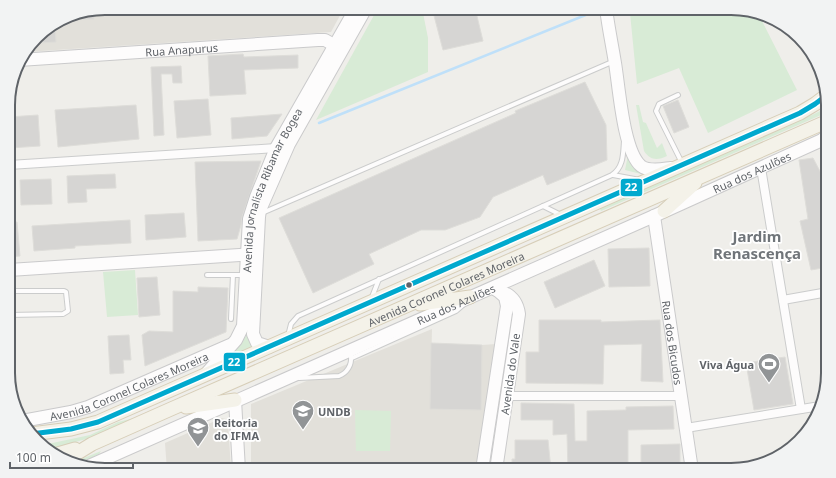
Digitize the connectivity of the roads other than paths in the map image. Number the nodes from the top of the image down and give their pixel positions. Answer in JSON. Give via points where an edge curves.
{"nodes":[{"id":1,"x":353,"y":15,"type":"edge"},
{"id":2,"x":361,"y":15,"type":"edge"},
{"id":3,"x":606,"y":15,"type":"edge"},
{"id":4,"x":339,"y":47,"type":"junction"},
{"id":5,"x":27,"y":59,"type":"edge"},
{"id":6,"x":615,"y":62,"type":"junction"},
{"id":7,"x":678,"y":95,"type":"dead end"},
{"id":8,"x":821,"y":100,"type":"edge"},
{"id":9,"x":821,"y":124,"type":"edge"},
{"id":10,"x":625,"y":128,"type":"junction"},
{"id":11,"x":821,"y":140,"type":"edge"},
{"id":12,"x":276,"y":148,"type":"junction"},
{"id":13,"x":15,"y":165,"type":"edge"},
{"id":14,"x":679,"y":166,"type":"junction"},
{"id":15,"x":761,"y":168,"type":"junction"},
{"id":16,"x":612,"y":175,"type":"junction"},
{"id":17,"x":704,"y":175,"type":"junction"},
{"id":18,"x":645,"y":181,"type":"junction"},
{"id":19,"x":543,"y":206,"type":"junction"},
{"id":20,"x":259,"y":214,"type":"junction"},
{"id":21,"x":659,"y":214,"type":"junction"},
{"id":22,"x":565,"y":217,"type":"junction"},
{"id":23,"x":252,"y":254,"type":"junction"},
{"id":24,"x":15,"y":270,"type":"edge"},
{"id":25,"x":207,"y":275,"type":"dead end"},
{"id":26,"x":232,"y":275,"type":"junction"},
{"id":27,"x":247,"y":275,"type":"junction"},
{"id":28,"x":379,"y":279,"type":"junction"},
{"id":29,"x":492,"y":290,"type":"junction"},
{"id":30,"x":15,"y":291,"type":"edge"},
{"id":31,"x":821,"y":293,"type":"edge"},
{"id":32,"x":470,"y":297,"type":"junction"},
{"id":33,"x":783,"y":300,"type":"junction"},
{"id":34,"x":370,"y":303,"type":"junction"},
{"id":35,"x":404,"y":306,"type":"junction"},
{"id":36,"x":15,"y":315,"type":"edge"},
{"id":37,"x":231,"y":319,"type":"dead end"},
{"id":38,"x":287,"y":339,"type":"junction"},
{"id":39,"x":233,"y":343,"type":"junction"},
{"id":40,"x":269,"y":348,"type":"junction"},
{"id":41,"x":350,"y":354,"type":"junction"},
{"id":42,"x":206,"y":375,"type":"junction"},
{"id":43,"x":286,"y":378,"type":"junction"},
{"id":44,"x":507,"y":396,"type":"junction"},
{"id":45,"x":681,"y":396,"type":"junction"},
{"id":46,"x":235,"y":400,"type":"junction"},
{"id":47,"x":814,"y":407,"type":"edge"},
{"id":48,"x":171,"y":409,"type":"junction"},
{"id":49,"x":801,"y":409,"type":"junction"},
{"id":50,"x":28,"y":420,"type":"edge"},
{"id":51,"x":503,"y":423,"type":"junction"},
{"id":52,"x":686,"y":428,"type":"junction"},
{"id":53,"x":38,"y":433,"type":"edge"},
{"id":54,"x":92,"y":444,"type":"junction"},
{"id":55,"x":485,"y":447,"type":"junction"},
{"id":56,"x":63,"y":452,"type":"edge"},
{"id":57,"x":67,"y":455,"type":"edge"},
{"id":58,"x":72,"y":457,"type":"edge"},
{"id":59,"x":97,"y":462,"type":"edge"},
{"id":60,"x":239,"y":463,"type":"edge"},
{"id":61,"x":482,"y":463,"type":"edge"},
{"id":62,"x":497,"y":463,"type":"edge"},
{"id":63,"x":691,"y":463,"type":"edge"}],
"edges":[{"from":1,"to":4,"type":"main road","name":"Avenida Jornalista Ribamar Bogea"},
{"from":2,"to":4,"type":"main road","name":"Avenida Jornalista Ribamar Bogea"},
{"from":3,"to":6,"type":"main road"},
{"from":4,"to":5,"type":"main road","name":"Rua Anapurus","via":[[325,40],[318,40]]},
{"from":4,"to":12,"type":"main road","name":"Avenida Jornalista Ribamar Bogea"},
{"from":4,"to":20,"type":"main road","name":"Avenida Jornalista Ribamar Bogea","via":[[285,151]]},
{"from":6,"to":10,"type":"main road"},
{"from":6,"to":20,"type":"lane"},
{"from":7,"to":14,"type":"lane","via":[[659,104],[656,111]]},
{"from":8,"to":14,"type":"main road","name":"Avenida Coronel Colares Moreira","via":[[800,113]]},
{"from":9,"to":17,"type":"main road","name":"Avenida Coronel Colares Moreira"},
{"from":10,"to":14,"type":"main road","via":[[633,154],[642,166],[656,169]]},
{"from":10,"to":16,"type":"lane","via":[[622,163],[619,170]]},
{"from":11,"to":15,"type":"main road","name":"Rua dos Azulões"},
{"from":12,"to":13,"type":"street"},
{"from":12,"to":23,"type":"main road","name":"Avenida Jornalista Ribamar Bogea","via":[[251,212]]},
{"from":14,"to":18,"type":"main road","name":"Avenida Coronel Colares Moreira"},
{"from":15,"to":21,"type":"main road","name":"Rua dos Azulões"},
{"from":15,"to":33,"type":"street"},
{"from":16,"to":18,"type":"lane"},
{"from":16,"to":19,"type":"lane"},
{"from":17,"to":21,"type":"main road"},
{"from":17,"to":35,"type":"main road","name":"Avenida Coronel Colares Moreira"},
{"from":18,"to":22,"type":"main road","name":"Avenida Coronel Colares Moreira"},
{"from":19,"to":22,"type":"lane"},
{"from":19,"to":28,"type":"lane"},
{"from":20,"to":23,"type":"main road","name":"Avenida Jornalista Ribamar Bogea"},
{"from":21,"to":29,"type":"main road","name":"Rua dos Azulões"},
{"from":21,"to":45,"type":"main road","name":"Rua dos Bicudos"},
{"from":22,"to":34,"type":"main road","name":"Avenida Coronel Colares Moreira"},
{"from":23,"to":24,"type":"main road"},
{"from":23,"to":27,"type":"main road","name":"Avenida Jornalista Ribamar Bogea"},
{"from":23,"to":40,"type":"main road","name":"Avenida Jornalista Ribamar Bogea","via":[[253,334],[257,343]]},
{"from":25,"to":26,"type":"lane"},
{"from":26,"to":27,"type":"lane"},
{"from":26,"to":37,"type":"lane"},
{"from":27,"to":39,"type":"main road","name":"Avenida Jornalista Ribamar Bogea","via":[[243,326]]},
{"from":28,"to":34,"type":"lane"},
{"from":28,"to":38,"type":"lane","via":[[298,316]]},
{"from":29,"to":32,"type":"main road","name":"Rua dos Azulões"},
{"from":29,"to":44,"type":"main road","name":"Avenida do Vale","via":[[503,291],[512,296],[519,314]]},
{"from":29,"to":55,"type":"main road","name":"Avenida do Vale","via":[[505,297],[507,306]]},
{"from":30,"to":36,"type":"lane","via":[[64,291],[67,295],[68,311],[64,314]]},
{"from":31,"to":33,"type":"street"},
{"from":32,"to":35,"type":"main road"},
{"from":32,"to":41,"type":"main road","name":"Rua dos Azulões"},
{"from":33,"to":49,"type":"street"},
{"from":34,"to":38,"type":"main road","name":"Avenida Coronel Colares Moreira"},
{"from":35,"to":48,"type":"main road","name":"Avenida Coronel Colares Moreira"},
{"from":38,"to":40,"type":"main road","name":"Avenida Coronel Colares Moreira"},
{"from":39,"to":42,"type":"main road","name":"Avenida Jornalista Ribamar Bogea"},
{"from":39,"to":50,"type":"main road","name":"Avenida Coronel Colares Moreira","via":[[88,407]]},
{"from":40,"to":42,"type":"main road","name":"Avenida Coronel Colares Moreira"},
{"from":41,"to":43,"type":"main road","name":"Rua dos Azulões"},
{"from":41,"to":43,"type":"lane","via":[[347,372],[339,376]]},
{"from":42,"to":53,"type":"main road","name":"Avenida Coronel Colares Moreira","via":[[98,422]]},
{"from":43,"to":46,"type":"main road","name":"Rua dos Azulões"},
{"from":44,"to":45,"type":"street"},
{"from":44,"to":51,"type":"main road","name":"Avenida do Vale"},
{"from":45,"to":52,"type":"main road","name":"Rua dos Bicudos"},
{"from":46,"to":48,"type":"main road"},
{"from":46,"to":59,"type":"main road","name":"Rua dos Azulões"},
{"from":46,"to":60,"type":"main road"},
{"from":47,"to":49,"type":"street"},
{"from":48,"to":54,"type":"main road","name":"Avenida Coronel Colares Moreira"},
{"from":49,"to":52,"type":"street"},
{"from":51,"to":55,"type":"main road"},
{"from":51,"to":62,"type":"main road","name":"Avenida do Vale"},
{"from":52,"to":63,"type":"main road","name":"Rua dos Bicudos"},
{"from":54,"to":56,"type":"main road"},
{"from":54,"to":57,"type":"main road"},
{"from":54,"to":58,"type":"main road","name":"Avenida Coronel Colares Moreira"},
{"from":55,"to":61,"type":"main road","name":"Avenida do Vale"}]}
